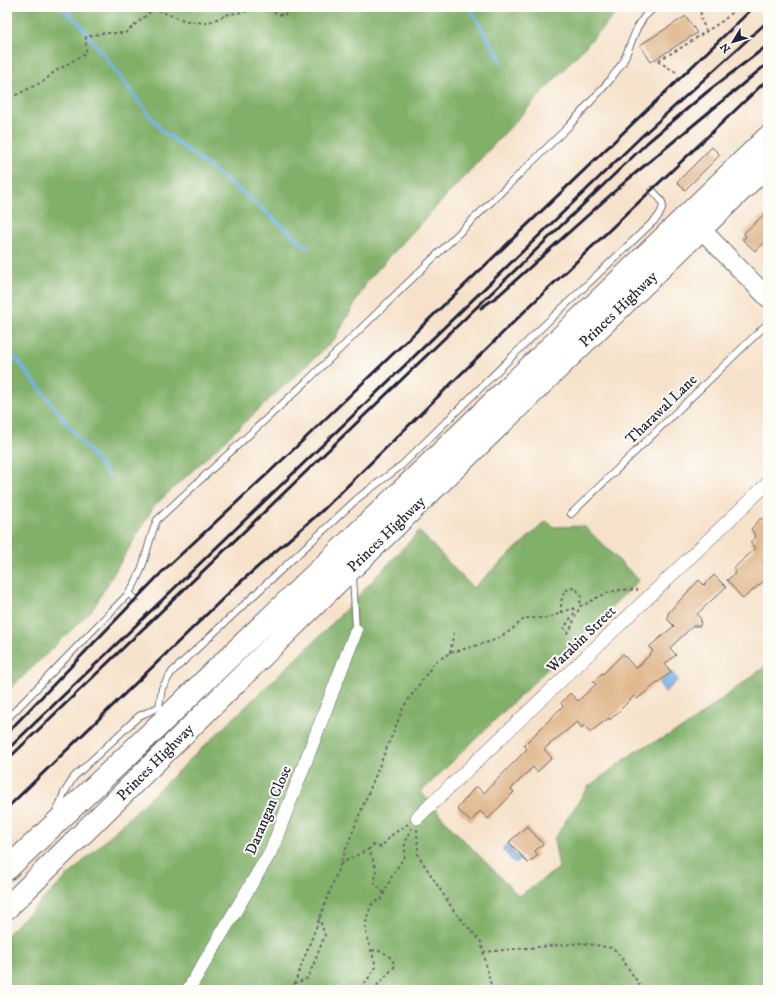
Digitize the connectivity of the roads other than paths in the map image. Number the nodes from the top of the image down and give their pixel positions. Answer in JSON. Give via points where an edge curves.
{"nodes":[{"id":1,"x":656,"y":7,"type":"edge"},
{"id":2,"x":768,"y":130,"type":"edge"},
{"id":3,"x":768,"y":137,"type":"edge"},
{"id":4,"x":768,"y":164,"type":"edge"},
{"id":5,"x":733,"y":171,"type":"junction"},
{"id":6,"x":652,"y":190,"type":"dead end"},
{"id":7,"x":701,"y":229,"type":"junction"},
{"id":8,"x":768,"y":298,"type":"edge"},
{"id":9,"x":768,"y":323,"type":"edge"},
{"id":10,"x":768,"y":484,"type":"edge"},
{"id":11,"x":571,"y":514,"type":"dead end"},
{"id":12,"x":353,"y":567,"type":"junction"},
{"id":13,"x":129,"y":592,"type":"junction"},
{"id":14,"x":135,"y":599,"type":"dead end"},
{"id":15,"x":356,"y":631,"type":"joint"},
{"id":16,"x":177,"y":716,"type":"junction"},
{"id":17,"x":7,"y":719,"type":"edge"},
{"id":18,"x":417,"y":818,"type":"road end"},
{"id":19,"x":7,"y":869,"type":"edge"},
{"id":20,"x":7,"y":908,"type":"edge"},
{"id":21,"x":188,"y":990,"type":"edge"}],
"edges":[{"from":1,"to":13,"type":"lane","via":[[644,17],[637,28],[623,62],[610,80],[568,127],[306,382],[161,516],[150,536],[146,560],[138,580]]},
{"from":2,"to":5,"type":"highway"},
{"from":3,"to":5,"type":"highway","name":"Princes Highway"},
{"from":4,"to":7,"type":"highway","name":"Princes Highway"},
{"from":5,"to":16,"type":"highway","name":"Princes Highway"},
{"from":6,"to":16,"type":"lane","via":[[663,202],[663,210],[657,218],[402,465],[358,498],[172,672],[162,688]]},
{"from":7,"to":8,"type":"street"},
{"from":7,"to":12,"type":"highway","name":"Princes Highway"},
{"from":9,"to":11,"type":"lane","name":"Tharawal Lane"},
{"from":10,"to":18,"type":"street","name":"Warabin Street"},
{"from":12,"to":15,"type":"lane"},
{"from":12,"to":16,"type":"highway","name":"Princes Highway"},
{"from":13,"to":14,"type":"lane"},
{"from":13,"to":17,"type":"lane"},
{"from":15,"to":21,"type":"street","name":"Darangan Close","via":[[271,851]]},
{"from":16,"to":19,"type":"highway","name":"Princes Highway"},
{"from":16,"to":20,"type":"highway","name":"Princes Highway"}]}
